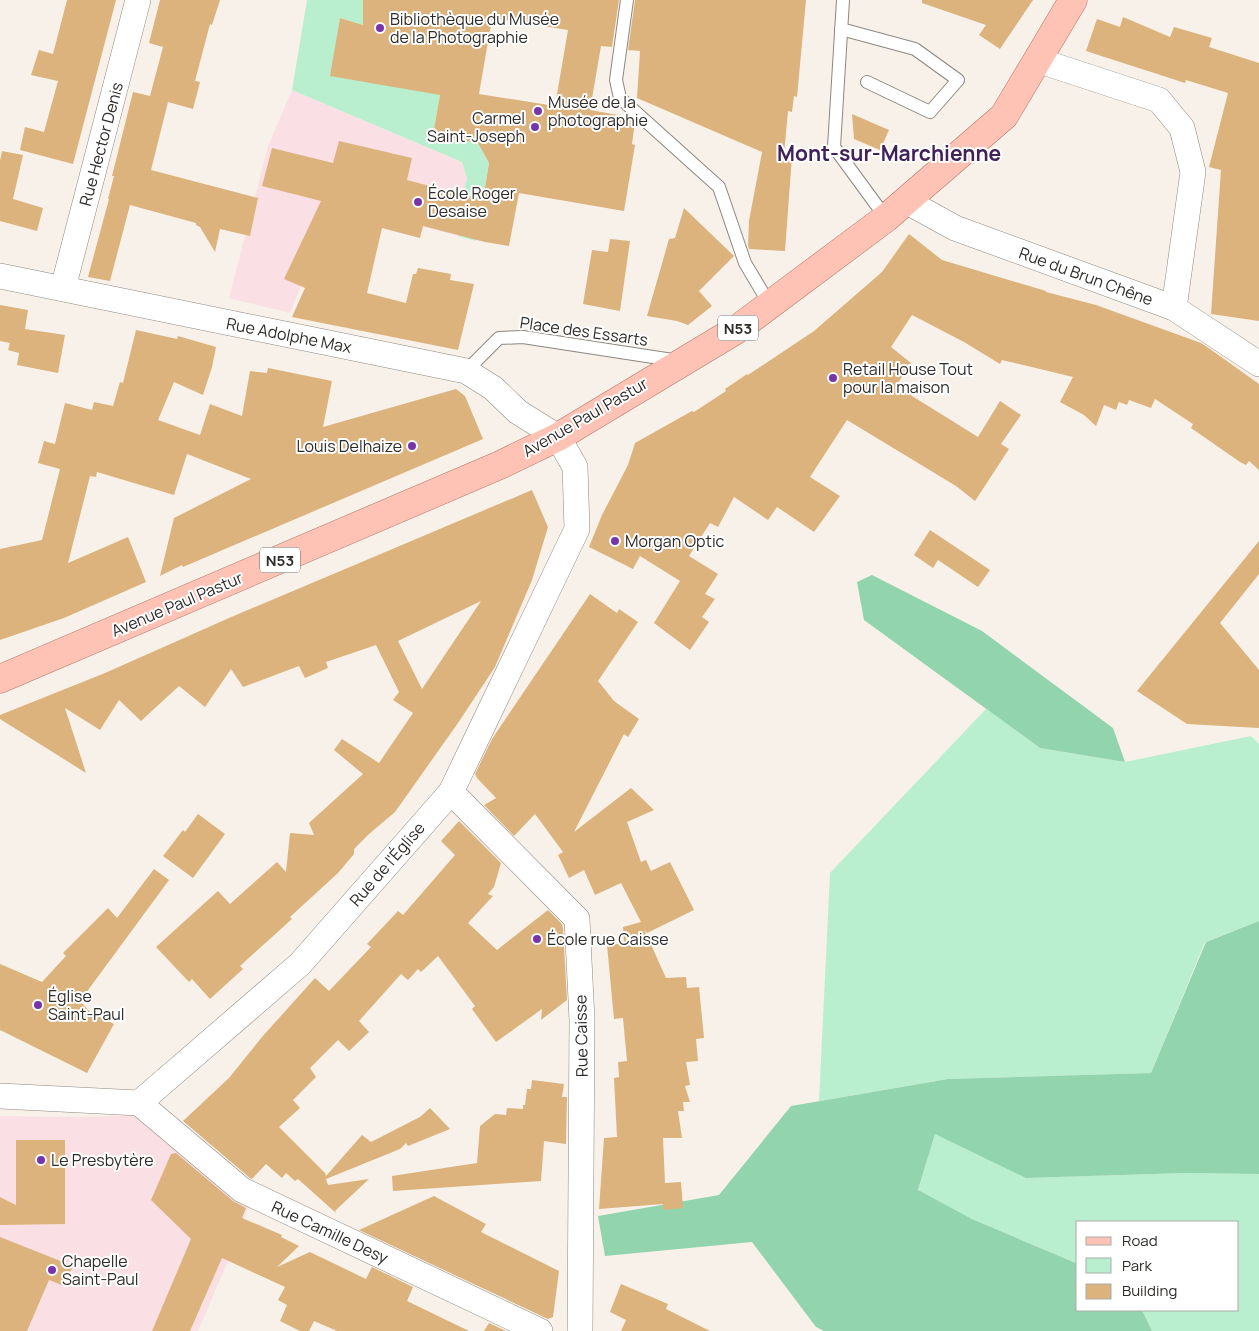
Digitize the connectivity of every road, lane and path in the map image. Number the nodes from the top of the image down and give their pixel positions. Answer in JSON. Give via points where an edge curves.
{"nodes":[{"id":1,"x":138,"y":0,"type":"edge"},
{"id":2,"x":627,"y":0,"type":"edge"},
{"id":3,"x":843,"y":0,"type":"edge"},
{"id":4,"x":1073,"y":0,"type":"edge"},
{"id":5,"x":841,"y":29,"type":"junction"},
{"id":6,"x":1037,"y":60,"type":"junction"},
{"id":7,"x":867,"y":82,"type":"dead end"},
{"id":8,"x":896,"y":210,"type":"junction"},
{"id":9,"x":0,"y":276,"type":"edge"},
{"id":10,"x":63,"y":288,"type":"junction"},
{"id":11,"x":770,"y":304,"type":"junction"},
{"id":12,"x":1174,"y":308,"type":"junction"},
{"id":13,"x":682,"y":361,"type":"junction"},
{"id":14,"x":1259,"y":364,"type":"edge"},
{"id":15,"x":466,"y":371,"type":"junction"},
{"id":16,"x":558,"y":437,"type":"junction"},
{"id":17,"x":0,"y":679,"type":"edge"},
{"id":18,"x":451,"y":792,"type":"junction"},
{"id":19,"x":0,"y":1096,"type":"edge"},
{"id":20,"x":139,"y":1103,"type":"junction"},
{"id":21,"x":540,"y":1331,"type":"edge"},
{"id":22,"x":580,"y":1331,"type":"edge"}],
"edges":[{"from":1,"to":10,"type":"street","name":"Rue Hector Denis"},
{"from":2,"to":11,"type":"lane","via":[[616,80],[620,98],[719,187],[745,262]]},
{"from":3,"to":5,"type":"lane"},
{"from":4,"to":6,"type":"main road","number":"N53"},
{"from":5,"to":7,"type":"lane","via":[[915,49],[958,80],[930,112]]},
{"from":5,"to":8,"type":"lane","via":[[834,147]]},
{"from":6,"to":8,"type":"main road","name":"Avenue Paul Pastur","number":"N53","via":[[1004,116]]},
{"from":6,"to":12,"type":"street","via":[[1159,100],[1182,128],[1193,172]]},
{"from":8,"to":11,"type":"main road","name":"Avenue Paul Pastur","number":"N53"},
{"from":8,"to":12,"type":"street","name":"Rue du Brun Chêne","via":[[955,228]]},
{"from":9,"to":10,"type":"street","name":"Rue Adolphe Max"},
{"from":10,"to":15,"type":"street","name":"Rue Adolphe Max"},
{"from":11,"to":13,"type":"main road","name":"Avenue Paul Pastur","number":"N53","via":[[736,330]]},
{"from":12,"to":14,"type":"street","name":"Rue du Brun Chêne"},
{"from":13,"to":15,"type":"lane","name":"Place des Essarts","via":[[523,337],[499,338]]},
{"from":13,"to":16,"type":"main road","name":"Avenue Paul Pastur","number":"N53"},
{"from":15,"to":16,"type":"street","name":"Rue Adolphe Max","via":[[492,388],[518,412]]},
{"from":16,"to":17,"type":"main road","name":"Avenue Paul Pastur","number":"N53","via":[[500,465]]},
{"from":16,"to":18,"type":"street","name":"Rue de l'Église","via":[[575,466],[577,528]]},
{"from":18,"to":20,"type":"street","name":"Rue de l'Église","via":[[300,964]]},
{"from":18,"to":22,"type":"street","name":"Rue Caisse","via":[[577,919],[582,1020]]},
{"from":19,"to":20,"type":"street"},
{"from":20,"to":21,"type":"street","name":"Rue Camille Desy","via":[[242,1190]]}]}
